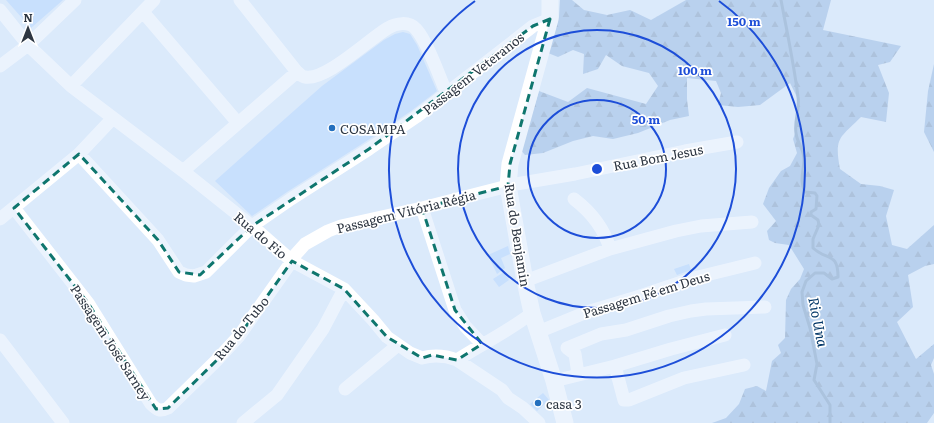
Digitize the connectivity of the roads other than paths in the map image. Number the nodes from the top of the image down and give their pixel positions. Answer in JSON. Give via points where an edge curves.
{"nodes":[{"id":1,"x":75,"y":0,"type":"edge"},
{"id":2,"x":154,"y":0,"type":"edge"},
{"id":3,"x":240,"y":0,"type":"edge"},
{"id":4,"x":550,"y":0,"type":"edge"},
{"id":5,"x":0,"y":10,"type":"edge"},
{"id":6,"x":143,"y":12,"type":"junction"},
{"id":7,"x":550,"y":19,"type":"junction"},
{"id":8,"x":28,"y":45,"type":"junction"},
{"id":9,"x":0,"y":66,"type":"edge"},
{"id":10,"x":297,"y":72,"type":"junction"},
{"id":11,"x":71,"y":86,"type":"junction"},
{"id":12,"x":446,"y":92,"type":"junction"},
{"id":13,"x":113,"y":118,"type":"junction"},
{"id":14,"x":238,"y":123,"type":"junction"},
{"id":15,"x":737,"y":142,"type":"dead end"},
{"id":16,"x":79,"y":154,"type":"junction"},
{"id":17,"x":183,"y":171,"type":"junction"},
{"id":18,"x":508,"y":186,"type":"junction"},
{"id":19,"x":574,"y":199,"type":"dead end"},
{"id":20,"x":14,"y":208,"type":"junction"},
{"id":21,"x":422,"y":208,"type":"junction"},
{"id":22,"x":0,"y":218,"type":"edge"},
{"id":23,"x":752,"y":222,"type":"dead end"},
{"id":24,"x":252,"y":226,"type":"junction"},
{"id":25,"x":610,"y":249,"type":"junction"},
{"id":26,"x":292,"y":261,"type":"junction"},
{"id":27,"x":755,"y":263,"type":"dead end"},
{"id":28,"x":525,"y":281,"type":"junction"},
{"id":29,"x":344,"y":289,"type":"junction"},
{"id":30,"x":765,"y":307,"type":"dead end"},
{"id":31,"x":532,"y":313,"type":"junction"},
{"id":32,"x":538,"y":332,"type":"junction"},
{"id":33,"x":725,"y":335,"type":"dead end"},
{"id":34,"x":0,"y":340,"type":"edge"},
{"id":35,"x":482,"y":344,"type":"junction"},
{"id":36,"x":398,"y":345,"type":"junction"},
{"id":37,"x":457,"y":360,"type":"junction"},
{"id":38,"x":744,"y":365,"type":"dead end"},
{"id":39,"x":615,"y":366,"type":"junction"},
{"id":40,"x":578,"y":374,"type":"junction"},
{"id":41,"x":554,"y":380,"type":"junction"},
{"id":42,"x":345,"y":389,"type":"dead end"},
{"id":43,"x":168,"y":408,"type":"joint"},
{"id":44,"x":63,"y":423,"type":"edge"},
{"id":45,"x":244,"y":423,"type":"edge"},
{"id":46,"x":539,"y":423,"type":"edge"},
{"id":47,"x":564,"y":423,"type":"edge"}],
"edges":[{"from":1,"to":8,"type":"street"},
{"from":2,"to":6,"type":"street"},
{"from":3,"to":10,"type":"street"},
{"from":4,"to":7,"type":"main road","name":"Rua do Benjamin"},
{"from":5,"to":8,"type":"street","name":"Rua do Fio"},
{"from":6,"to":11,"type":"street"},
{"from":6,"to":14,"type":"street"},
{"from":7,"to":12,"type":"street","name":"Passagem Veteranos","via":[[533,26]]},
{"from":7,"to":18,"type":"main road","name":"Rua do Benjamin","via":[[510,164]]},
{"from":8,"to":9,"type":"street"},
{"from":8,"to":11,"type":"street","name":"Rua do Fio"},
{"from":10,"to":12,"type":"street","via":[[303,77],[322,73],[388,28],[397,24],[407,24],[415,28],[423,40]]},
{"from":10,"to":14,"type":"street"},
{"from":11,"to":13,"type":"street","name":"Rua do Fio"},
{"from":12,"to":24,"type":"street","name":"Passagem Veteranos","via":[[416,117]]},
{"from":13,"to":16,"type":"street"},
{"from":13,"to":17,"type":"street","name":"Rua do Fio"},
{"from":14,"to":17,"type":"street"},
{"from":15,"to":18,"type":"street","name":"Rua Bom Jesus"},
{"from":16,"to":20,"type":"street"},
{"from":16,"to":24,"type":"street","name":"Passagem Veteranos","via":[[158,240],[179,272],[186,275],[194,276],[206,272]]},
{"from":17,"to":24,"type":"street","name":"Rua do Fio"},
{"from":18,"to":21,"type":"street","name":"Passagem Vitória Régia"},
{"from":18,"to":28,"type":"main road","name":"Rua do Benjamin"},
{"from":19,"to":25,"type":"street","via":[[584,206],[599,224]]},
{"from":20,"to":22,"type":"street"},
{"from":20,"to":43,"type":"street","name":"Passagem José Sarney","via":[[88,303],[151,404],[160,410]]},
{"from":21,"to":26,"type":"street","name":"Passagem Vitória Régia","via":[[341,226],[305,244]]},
{"from":21,"to":35,"type":"street","via":[[455,310],[465,326]]},
{"from":23,"to":25,"type":"street","via":[[701,226]]},
{"from":24,"to":26,"type":"street","name":"Rua do Fio"},
{"from":25,"to":28,"type":"street"},
{"from":26,"to":29,"type":"street","name":"Rua do Fio"},
{"from":26,"to":43,"type":"street","name":"Rua do Tubo","via":[[239,336]]},
{"from":27,"to":32,"type":"street","name":"Passagem Fé em Deus","via":[[694,278],[587,312]]},
{"from":28,"to":31,"type":"main road","name":"Rua do Benjamin"},
{"from":29,"to":36,"type":"street","name":"Rua do Fio","via":[[386,337]]},
{"from":29,"to":45,"type":"street","via":[[323,329],[277,395]]},
{"from":30,"to":40,"type":"street","via":[[691,311],[626,330],[602,334],[567,348],[575,354]]},
{"from":31,"to":32,"type":"main road","name":"Rua do Benjamin"},
{"from":31,"to":35,"type":"street","via":[[515,326]]},
{"from":32,"to":41,"type":"main road","name":"Rua do Benjamin"},
{"from":33,"to":39,"type":"street"},
{"from":34,"to":44,"type":"street"},
{"from":35,"to":37,"type":"street"},
{"from":36,"to":37,"type":"street","name":"Rua do Fio","via":[[422,358],[432,355]]},
{"from":36,"to":42,"type":"street"},
{"from":37,"to":46,"type":"street","name":"Rua do Fio","via":[[502,390]]},
{"from":38,"to":39,"type":"street","via":[[684,378],[629,400],[624,400]]},
{"from":39,"to":40,"type":"street"},
{"from":40,"to":41,"type":"street"},
{"from":41,"to":47,"type":"main road","name":"Rua do Benjamin"}]}
